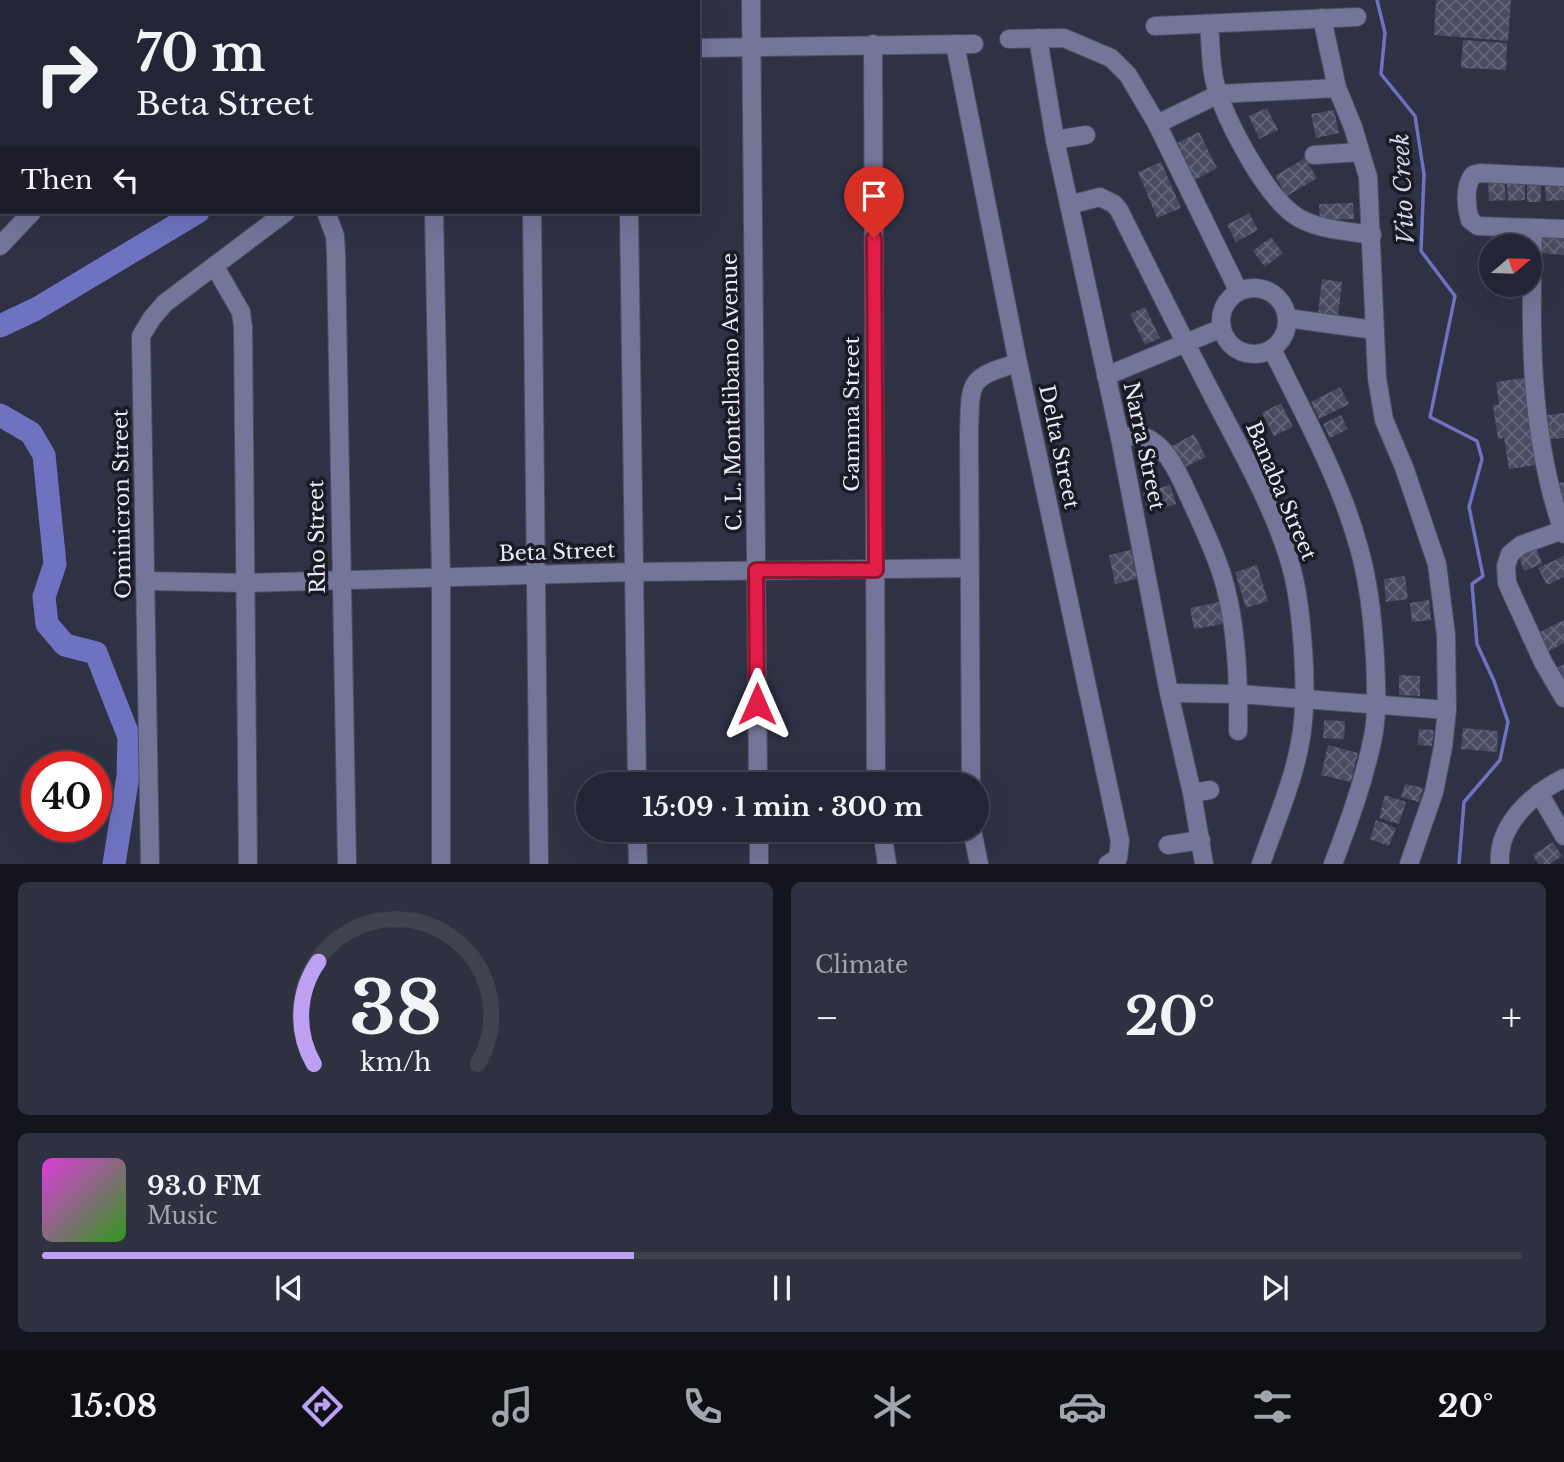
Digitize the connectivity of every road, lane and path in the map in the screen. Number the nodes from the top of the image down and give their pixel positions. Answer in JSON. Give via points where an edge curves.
{"nodes":[{"id":1,"x":751,"y":0,"type":"edge"},
{"id":2,"x":1357,"y":17,"type":"dead end"},
{"id":3,"x":1322,"y":18,"type":"junction"},
{"id":4,"x":1209,"y":24,"type":"junction"},
{"id":5,"x":1155,"y":26,"type":"dead end"},
{"id":6,"x":1038,"y":38,"type":"junction"},
{"id":7,"x":1009,"y":39,"type":"dead end"},
{"id":8,"x":873,"y":44,"type":"junction"},
{"id":9,"x":955,"y":44,"type":"junction"},
{"id":10,"x":974,"y":44,"type":"dead end"},
{"id":11,"x":751,"y":47,"type":"junction"},
{"id":12,"x":700,"y":48,"type":"edge"},
{"id":13,"x":1337,"y":88,"type":"junction"},
{"id":14,"x":1219,"y":94,"type":"junction"},
{"id":15,"x":1157,"y":124,"type":"junction"},
{"id":16,"x":1086,"y":135,"type":"dead end"},
{"id":17,"x":1055,"y":140,"type":"junction"},
{"id":18,"x":1360,"y":152,"type":"junction"},
{"id":19,"x":1314,"y":155,"type":"dead end"},
{"id":20,"x":1564,"y":177,"type":"edge"},
{"id":21,"x":1069,"y":205,"type":"junction"},
{"id":22,"x":30,"y":214,"type":"edge"},
{"id":23,"x":283,"y":214,"type":"edge"},
{"id":24,"x":327,"y":214,"type":"edge"},
{"id":25,"x":434,"y":214,"type":"edge"},
{"id":26,"x":532,"y":214,"type":"edge"},
{"id":27,"x":629,"y":214,"type":"edge"},
{"id":28,"x":1532,"y":228,"type":"junction"},
{"id":29,"x":1564,"y":229,"type":"edge"},
{"id":30,"x":1372,"y":234,"type":"junction"},
{"id":31,"x":0,"y":246,"type":"edge"},
{"id":32,"x":215,"y":267,"type":"junction"},
{"id":33,"x":1238,"y":290,"type":"junction"},
{"id":34,"x":1287,"y":318,"type":"junction"},
{"id":35,"x":1222,"y":328,"type":"junction"},
{"id":36,"x":1374,"y":330,"type":"junction"},
{"id":37,"x":1185,"y":342,"type":"junction"},
{"id":38,"x":1272,"y":349,"type":"junction"},
{"id":39,"x":1018,"y":363,"type":"junction"},
{"id":40,"x":1106,"y":376,"type":"junction"},
{"id":41,"x":1120,"y":438,"type":"junction"},
{"id":42,"x":1563,"y":532,"type":"edge"},
{"id":43,"x":969,"y":568,"type":"junction"},
{"id":44,"x":756,"y":570,"type":"junction"},
{"id":45,"x":876,"y":570,"type":"junction"},
{"id":46,"x":633,"y":572,"type":"junction"},
{"id":47,"x":535,"y":575,"type":"junction"},
{"id":48,"x":441,"y":577,"type":"junction"},
{"id":49,"x":341,"y":579,"type":"junction"},
{"id":50,"x":147,"y":581,"type":"junction"},
{"id":51,"x":246,"y":583,"type":"junction"},
{"id":52,"x":1169,"y":693,"type":"junction"},
{"id":53,"x":1239,"y":694,"type":"junction"},
{"id":54,"x":1564,"y":698,"type":"edge"},
{"id":55,"x":1304,"y":699,"type":"junction"},
{"id":56,"x":1377,"y":703,"type":"junction"},
{"id":57,"x":1447,"y":710,"type":"junction"},
{"id":58,"x":1238,"y":731,"type":"dead end"},
{"id":59,"x":637,"y":772,"type":"edge"},
{"id":60,"x":758,"y":772,"type":"edge"},
{"id":61,"x":876,"y":772,"type":"edge"},
{"id":62,"x":971,"y":772,"type":"edge"},
{"id":63,"x":1564,"y":778,"type":"edge"},
{"id":64,"x":1539,"y":793,"type":"junction"},
{"id":65,"x":1564,"y":836,"type":"edge"},
{"id":66,"x":1201,"y":840,"type":"junction"},
{"id":67,"x":638,"y":842,"type":"edge"},
{"id":68,"x":759,"y":842,"type":"edge"},
{"id":69,"x":884,"y":842,"type":"edge"},
{"id":70,"x":974,"y":842,"type":"edge"},
{"id":71,"x":1168,"y":845,"type":"dead end"},
{"id":72,"x":1113,"y":861,"type":"edge"},
{"id":73,"x":150,"y":863,"type":"edge"},
{"id":74,"x":248,"y":863,"type":"edge"},
{"id":75,"x":347,"y":863,"type":"edge"},
{"id":76,"x":441,"y":863,"type":"edge"},
{"id":77,"x":539,"y":863,"type":"edge"},
{"id":78,"x":638,"y":863,"type":"edge"},
{"id":79,"x":759,"y":863,"type":"edge"},
{"id":80,"x":887,"y":863,"type":"edge"},
{"id":81,"x":979,"y":863,"type":"edge"},
{"id":82,"x":1204,"y":863,"type":"edge"},
{"id":83,"x":1261,"y":863,"type":"edge"},
{"id":84,"x":1334,"y":863,"type":"edge"},
{"id":85,"x":1409,"y":863,"type":"edge"},
{"id":86,"x":1500,"y":863,"type":"edge"}],
"edges":[{"from":1,"to":11,"type":"street","name":"C. L. Montelibano Avenue"},
{"from":2,"to":3,"type":"street"},
{"from":3,"to":4,"type":"street"},
{"from":3,"to":13,"type":"street"},
{"from":4,"to":5,"type":"street"},
{"from":4,"to":14,"type":"street"},
{"from":6,"to":7,"type":"street"},
{"from":6,"to":15,"type":"street","via":[[1064,38],[1111,58],[1128,75]]},
{"from":6,"to":17,"type":"street","name":"Narra Street"},
{"from":8,"to":9,"type":"street"},
{"from":8,"to":11,"type":"street"},
{"from":8,"to":45,"type":"street","name":"Gamma Street"},
{"from":9,"to":10,"type":"street"},
{"from":9,"to":39,"type":"street","name":"Delta Street"},
{"from":11,"to":12,"type":"street"},
{"from":11,"to":44,"type":"street","name":"C. L. Montelibano Avenue"},
{"from":13,"to":14,"type":"street"},
{"from":13,"to":18,"type":"street"},
{"from":14,"to":15,"type":"street"},
{"from":14,"to":30,"type":"street","via":[[1258,174],[1286,208],[1313,223]]},
{"from":15,"to":33,"type":"street"},
{"from":16,"to":17,"type":"street"},
{"from":17,"to":21,"type":"street","name":"Narra Street"},
{"from":18,"to":19,"type":"street"},
{"from":18,"to":30,"type":"street","via":[[1368,177]]},
{"from":20,"to":28,"type":"street","via":[[1480,173],[1468,181],[1470,220],[1478,226]]},
{"from":21,"to":37,"type":"street","name":"Banaba Street","via":[[1100,197],[1114,204]]},
{"from":21,"to":40,"type":"street","name":"Narra Street"},
{"from":22,"to":31,"type":"street"},
{"from":23,"to":32,"type":"street","name":"Ominicron Street"},
{"from":24,"to":49,"type":"street","name":"Rho Street","via":[[336,253]]},
{"from":25,"to":48,"type":"street"},
{"from":26,"to":47,"type":"street"},
{"from":27,"to":46,"type":"street"},
{"from":28,"to":29,"type":"street"},
{"from":28,"to":42,"type":"street","via":[[1534,392],[1551,494]]},
{"from":30,"to":36,"type":"street"},
{"from":32,"to":50,"type":"street","name":"Ominicron Street","via":[[166,303],[141,336]]},
{"from":32,"to":51,"type":"street","via":[[241,312],[243,327]]},
{"from":33,"to":34,"type":"street","via":[[1267,290],[1276,296]]},
{"from":33,"to":35,"type":"street","via":[[1223,309]]},
{"from":34,"to":36,"type":"street"},
{"from":34,"to":38,"type":"street","via":[[1282,338]]},
{"from":35,"to":37,"type":"street"},
{"from":35,"to":38,"type":"street","via":[[1232,346],[1242,352]]},
{"from":36,"to":57,"type":"street","via":[[1384,420],[1437,564],[1446,635]]},
{"from":37,"to":40,"type":"street"},
{"from":37,"to":55,"type":"street","name":"Banaba Street","via":[[1237,442],[1293,574]]},
{"from":38,"to":56,"type":"street","via":[[1335,481],[1359,547],[1373,632]]},
{"from":39,"to":43,"type":"street","via":[[987,372],[976,379],[970,393]]},
{"from":39,"to":72,"type":"street","name":"Delta Street","via":[[1120,841]]},
{"from":40,"to":41,"type":"street","name":"Narra Street"},
{"from":41,"to":52,"type":"street","name":"Narra Street"},
{"from":41,"to":53,"type":"street","via":[[1139,436],[1160,447],[1186,491],[1222,574]]},
{"from":42,"to":54,"type":"street","via":[[1521,545],[1510,554],[1506,566],[1507,583]]},
{"from":43,"to":45,"type":"street","name":"Beta Street"},
{"from":43,"to":62,"type":"street"},
{"from":44,"to":45,"type":"street","name":"Beta Street"},
{"from":44,"to":46,"type":"street","name":"Beta Street"},
{"from":44,"to":60,"type":"street","name":"C. L. Montelibano Avenue"},
{"from":45,"to":61,"type":"street","name":"Gamma Street"},
{"from":46,"to":47,"type":"street","name":"Beta Street"},
{"from":46,"to":59,"type":"street"},
{"from":47,"to":48,"type":"street","name":"Beta Street"},
{"from":47,"to":77,"type":"street"},
{"from":48,"to":49,"type":"street","name":"Beta Street"},
{"from":48,"to":76,"type":"street"},
{"from":49,"to":51,"type":"street","name":"Beta Street"},
{"from":49,"to":75,"type":"street","name":"Rho Street"},
{"from":50,"to":51,"type":"street","name":"Beta Street"},
{"from":50,"to":73,"type":"street","name":"Ominicron Street"},
{"from":51,"to":74,"type":"street"},
{"from":52,"to":53,"type":"street"},
{"from":52,"to":66,"type":"street","name":"Narra Street","via":[[1201,791]]},
{"from":53,"to":55,"type":"street"},
{"from":53,"to":58,"type":"street"},
{"from":55,"to":56,"type":"street"},
{"from":55,"to":83,"type":"street","name":"Banaba Street","via":[[1295,766]]},
{"from":56,"to":57,"type":"street"},
{"from":56,"to":84,"type":"street","via":[[1356,806]]},
{"from":57,"to":85,"type":"street","via":[[1434,792]]},
{"from":63,"to":64,"type":"street"},
{"from":64,"to":65,"type":"street"},
{"from":64,"to":86,"type":"street","via":[[1507,830],[1500,845]]},
{"from":66,"to":71,"type":"street"},
{"from":66,"to":82,"type":"street","name":"Narra Street"},
{"from":67,"to":78,"type":"street"},
{"from":68,"to":79,"type":"street"},
{"from":69,"to":80,"type":"street"},
{"from":70,"to":81,"type":"street"}]}
